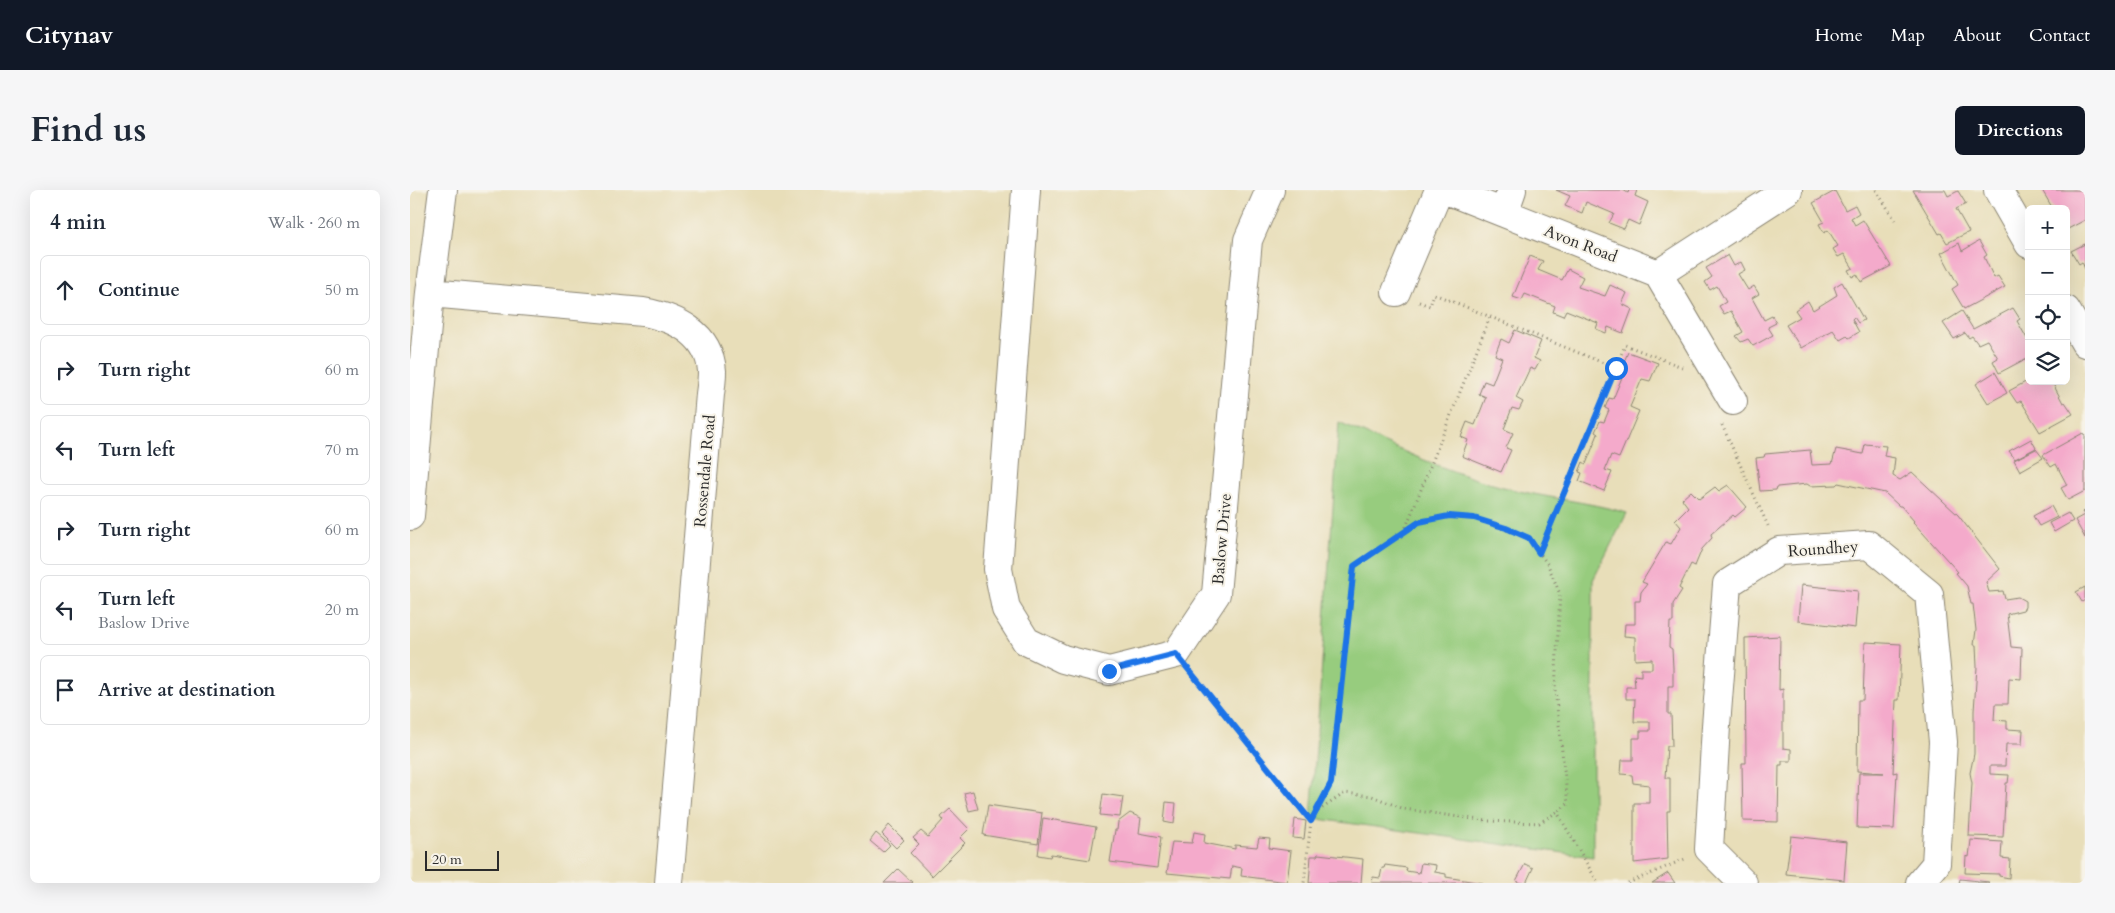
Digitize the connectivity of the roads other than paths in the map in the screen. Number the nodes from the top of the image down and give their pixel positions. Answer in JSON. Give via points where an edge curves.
{"nodes":[{"id":1,"x":443,"y":190,"type":"edge"},
{"id":2,"x":1026,"y":190,"type":"edge"},
{"id":3,"x":1270,"y":190,"type":"edge"},
{"id":4,"x":1439,"y":190,"type":"edge"},
{"id":5,"x":1446,"y":190,"type":"edge"},
{"id":6,"x":1788,"y":190,"type":"edge"},
{"id":7,"x":1998,"y":190,"type":"edge"},
{"id":8,"x":1508,"y":202,"type":"edge"},
{"id":9,"x":2025,"y":237,"type":"edge"},
{"id":10,"x":1658,"y":274,"type":"junction"},
{"id":11,"x":1396,"y":292,"type":"road end"},
{"id":12,"x":430,"y":293,"type":"junction"},
{"id":13,"x":2070,"y":317,"type":"edge"},
{"id":14,"x":2085,"y":344,"type":"edge"},
{"id":15,"x":1728,"y":392,"type":"road end"},
{"id":16,"x":410,"y":516,"type":"edge"},
{"id":17,"x":669,"y":883,"type":"edge"},
{"id":18,"x":1743,"y":883,"type":"edge"},
{"id":19,"x":1920,"y":883,"type":"edge"}],
"edges":[{"from":1,"to":12,"type":"street"},
{"from":2,"to":3,"type":"street","name":"Baslow Drive","via":[[998,569],[1006,609],[1026,641],[1063,659],[1109,671],[1176,654],[1216,594],[1248,240]]},
{"from":4,"to":11,"type":"street"},
{"from":5,"to":8,"type":"street","name":"Avon Road"},
{"from":6,"to":10,"type":"street"},
{"from":7,"to":9,"type":"street"},
{"from":8,"to":10,"type":"street","name":"Avon Road"},
{"from":10,"to":15,"type":"street"},
{"from":12,"to":16,"type":"street"},
{"from":12,"to":17,"type":"street","name":"Rossendale Road","via":[[643,312],[685,326],[696,336],[709,358],[712,371],[710,404]]},
{"from":13,"to":14,"type":"street"},
{"from":18,"to":19,"type":"street","name":"Roundhey","via":[[1709,850],[1728,584],[1779,551],[1869,545],[1929,594],[1942,742],[1936,864]]}]}
